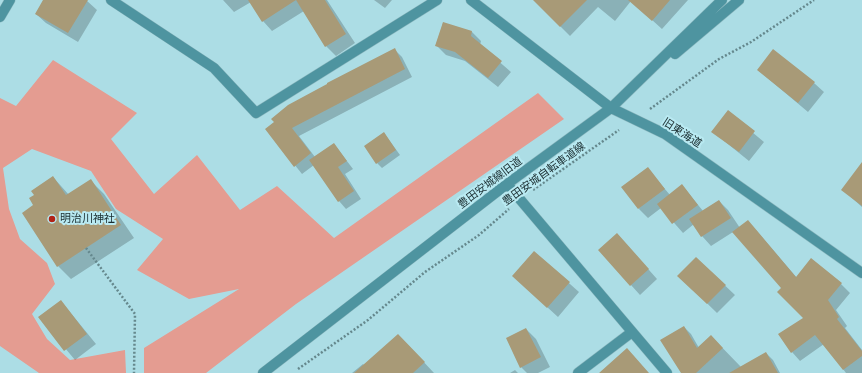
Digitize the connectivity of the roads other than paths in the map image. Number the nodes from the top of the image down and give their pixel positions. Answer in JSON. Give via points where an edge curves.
{"nodes":[{"id":1,"x":10,"y":0,"type":"edge"},
{"id":2,"x":111,"y":0,"type":"edge"},
{"id":3,"x":437,"y":0,"type":"edge"},
{"id":4,"x":471,"y":0,"type":"edge"},
{"id":5,"x":722,"y":0,"type":"edge"},
{"id":6,"x":739,"y":0,"type":"edge"},
{"id":7,"x":1,"y":14,"type":"edge"},
{"id":8,"x":611,"y":108,"type":"junction"},
{"id":9,"x":507,"y":184,"type":"junction"},
{"id":10,"x":862,"y":273,"type":"edge"},
{"id":11,"x":632,"y":332,"type":"junction"},
{"id":12,"x":263,"y":373,"type":"edge"},
{"id":13,"x":578,"y":373,"type":"edge"},
{"id":14,"x":667,"y":373,"type":"edge"}],
"edges":[{"from":1,"to":7,"type":"street"},
{"from":2,"to":3,"type":"street","via":[[214,68],[256,113]]},
{"from":4,"to":8,"type":"street","name":"旧東海道"},
{"from":5,"to":8,"type":"street","name":"豊田安城線旧道"},
{"from":6,"to":8,"type":"street"},
{"from":8,"to":9,"type":"street","name":"豊田安城線旧道"},
{"from":8,"to":10,"type":"street","name":"旧東海道","via":[[665,134]]},
{"from":9,"to":11,"type":"street"},
{"from":9,"to":12,"type":"street","name":"豊田安城線旧道"},
{"from":11,"to":13,"type":"street"},
{"from":11,"to":14,"type":"street"}]}
